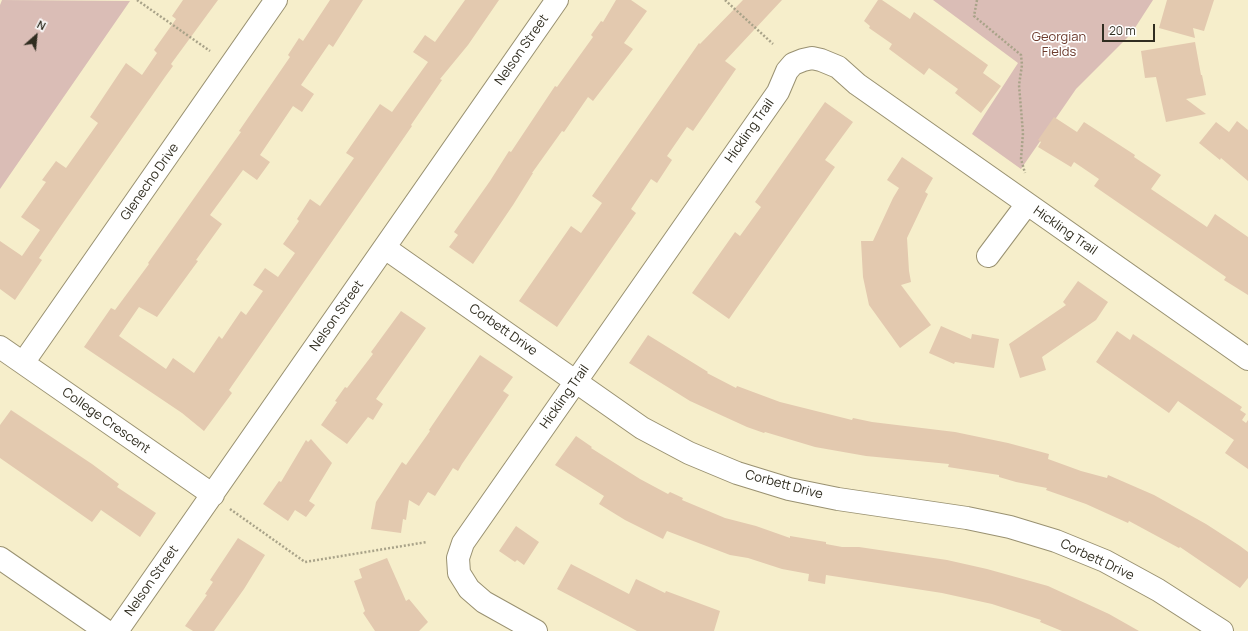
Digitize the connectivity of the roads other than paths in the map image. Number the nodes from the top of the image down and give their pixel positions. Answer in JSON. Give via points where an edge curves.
{"nodes":[{"id":1,"x":276,"y":0,"type":"edge"},
{"id":2,"x":557,"y":0,"type":"edge"},
{"id":3,"x":1028,"y":204,"type":"junction"},
{"id":4,"x":385,"y":248,"type":"junction"},
{"id":5,"x":988,"y":256,"type":"dead end"},
{"id":6,"x":0,"y":347,"type":"edge"},
{"id":7,"x":1248,"y":359,"type":"edge"},
{"id":8,"x":23,"y":363,"type":"junction"},
{"id":9,"x":576,"y":381,"type":"junction"},
{"id":10,"x":213,"y":495,"type":"junction"},
{"id":11,"x":0,"y":558,"type":"edge"},
{"id":12,"x":106,"y":631,"type":"edge"},
{"id":13,"x":117,"y":631,"type":"edge"},
{"id":14,"x":536,"y":631,"type":"edge"},
{"id":15,"x":1222,"y":631,"type":"edge"}],
"edges":[{"from":1,"to":8,"type":"street","name":"Glenecho Drive"},
{"from":2,"to":4,"type":"street","name":"Nelson Street"},
{"from":3,"to":5,"type":"street"},
{"from":3,"to":7,"type":"street","name":"Hickling Trail"},
{"from":3,"to":9,"type":"street","name":"Hickling Trail","via":[[857,84],[838,67],[812,58],[803,60],[787,71],[778,92]]},
{"from":4,"to":9,"type":"street","name":"Corbett Drive"},
{"from":4,"to":10,"type":"street","name":"Nelson Street"},
{"from":6,"to":8,"type":"street","name":"College Crescent"},
{"from":8,"to":10,"type":"street","name":"College Crescent"},
{"from":9,"to":14,"type":"street","name":"Hickling Trail","via":[[463,543],[458,558],[459,573],[469,589],[484,602]]},
{"from":9,"to":15,"type":"street","name":"Corbett Drive","via":[[642,428],[713,464],[766,483],[815,495],[967,518],[1010,527],[1056,541],[1105,560]]},
{"from":10,"to":13,"type":"street","name":"Nelson Street"},
{"from":11,"to":12,"type":"street"}]}
